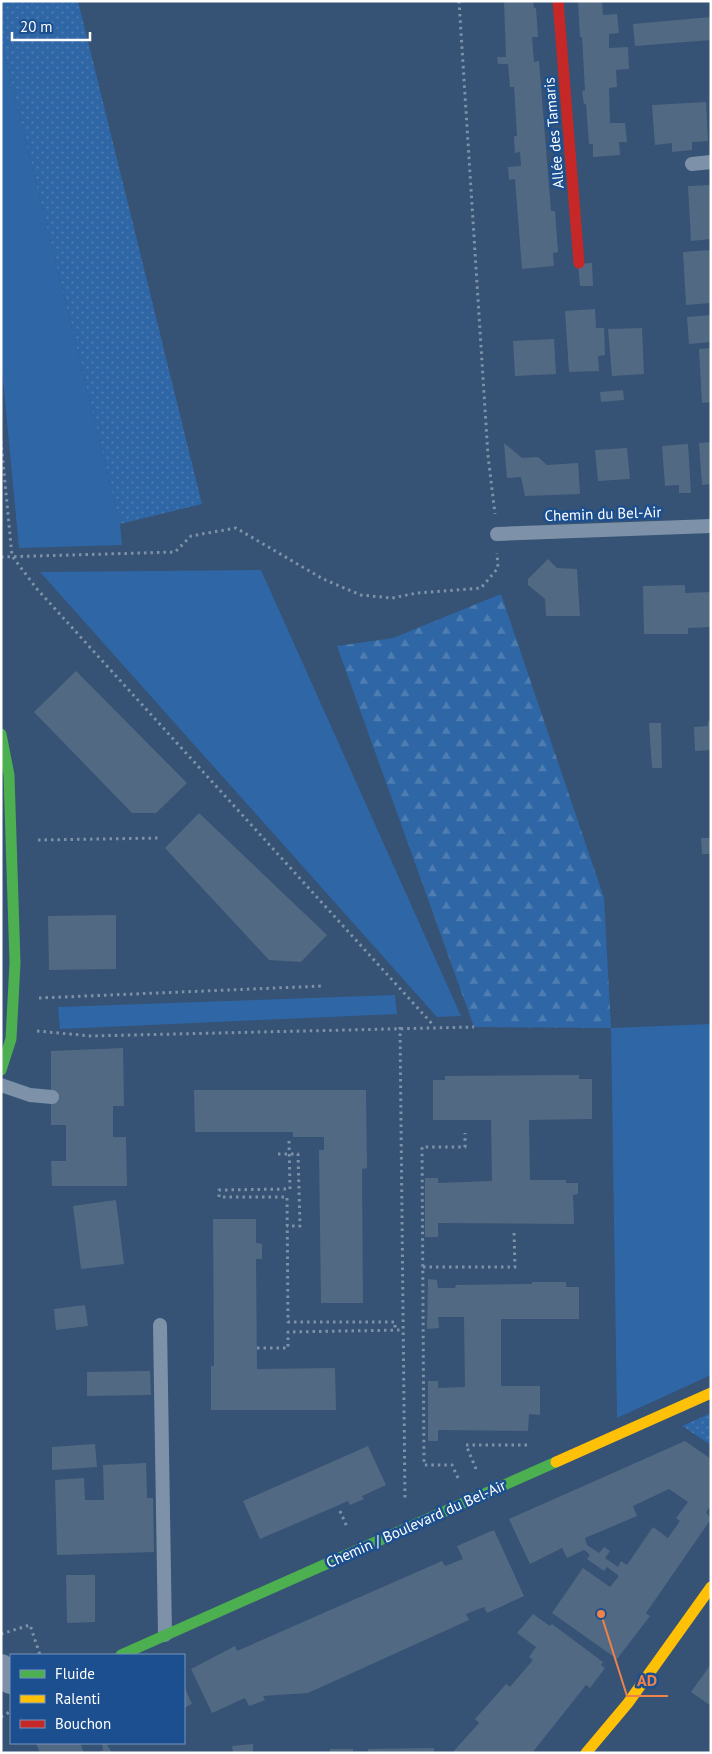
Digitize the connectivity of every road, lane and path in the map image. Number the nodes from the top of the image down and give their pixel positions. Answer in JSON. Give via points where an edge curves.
{"nodes":[{"id":1,"x":459,"y":1,"type":"edge"},
{"id":2,"x":558,"y":1,"type":"edge"},
{"id":3,"x":711,"y":162,"type":"edge"},
{"id":4,"x":692,"y":164,"type":"dead end"},
{"id":5,"x":579,"y":263,"type":"dead end"},
{"id":6,"x":1,"y":440,"type":"edge"},
{"id":7,"x":711,"y":526,"type":"edge"},
{"id":8,"x":497,"y":534,"type":"junction"},
{"id":9,"x":1,"y":556,"type":"edge"},
{"id":10,"x":12,"y":556,"type":"junction"},
{"id":11,"x":1,"y":734,"type":"edge"},
{"id":12,"x":161,"y":838,"type":"dead end"},
{"id":13,"x":9,"y":847,"type":"edge"},
{"id":14,"x":8,"y":962,"type":"edge"},
{"id":15,"x":323,"y":986,"type":"dead end"},
{"id":16,"x":14,"y":999,"type":"junction"},
{"id":17,"x":434,"y":1026,"type":"junction"},
{"id":18,"x":474,"y":1026,"type":"dead end"},
{"id":19,"x":400,"y":1027,"type":"junction"},
{"id":20,"x":12,"y":1029,"type":"junction"},
{"id":21,"x":1,"y":1070,"type":"edge"},
{"id":22,"x":1,"y":1085,"type":"edge"},
{"id":23,"x":52,"y":1097,"type":"dead end"},
{"id":24,"x":465,"y":1133,"type":"dead end"},
{"id":25,"x":289,"y":1142,"type":"dead end"},
{"id":26,"x":278,"y":1154,"type":"dead end"},
{"id":27,"x":287,"y":1226,"type":"junction"},
{"id":28,"x":514,"y":1232,"type":"dead end"},
{"id":29,"x":423,"y":1267,"type":"junction"},
{"id":30,"x":160,"y":1325,"type":"dead end"},
{"id":31,"x":395,"y":1330,"type":"junction"},
{"id":32,"x":403,"y":1330,"type":"junction"},
{"id":33,"x":257,"y":1348,"type":"dead end"},
{"id":34,"x":711,"y":1393,"type":"edge"},
{"id":35,"x":527,"y":1445,"type":"dead end"},
{"id":36,"x":480,"y":1476,"type":"dead end"},
{"id":37,"x":460,"y":1484,"type":"dead end"},
{"id":38,"x":405,"y":1528,"type":"junction"},
{"id":39,"x":711,"y":1587,"type":"edge"},
{"id":40,"x":1,"y":1634,"type":"edge"},
{"id":41,"x":166,"y":1635,"type":"junction"},
{"id":42,"x":40,"y":1654,"type":"edge"},
{"id":43,"x":123,"y":1654,"type":"edge"},
{"id":44,"x":1,"y":1668,"type":"edge"},
{"id":45,"x":10,"y":1679,"type":"edge"},
{"id":46,"x":586,"y":1753,"type":"edge"}],
"edges":[{"from":1,"to":8,"type":"path","via":[[488,456]]},
{"from":2,"to":5,"type":"street","name":"Allée des Tamaris"},
{"from":3,"to":4,"type":"lane"},
{"from":6,"to":10,"type":"path"},
{"from":7,"to":8,"type":"lane","name":"Chemin du Bel-Air"},
{"from":8,"to":10,"type":"path","via":[[498,568],[481,588],[392,598],[361,595],[339,587],[236,528],[191,536],[175,552]]},
{"from":9,"to":10,"type":"path"},
{"from":10,"to":17,"type":"path","via":[[43,596]]},
{"from":11,"to":13,"type":"street","via":[[9,776]]},
{"from":12,"to":13,"type":"path"},
{"from":13,"to":14,"type":"street"},
{"from":14,"to":16,"type":"street"},
{"from":15,"to":16,"type":"path"},
{"from":16,"to":20,"type":"street"},
{"from":17,"to":18,"type":"path"},
{"from":17,"to":19,"type":"path"},
{"from":19,"to":20,"type":"path","via":[[91,1036]]},
{"from":19,"to":32,"type":"path"},
{"from":20,"to":21,"type":"street"},
{"from":22,"to":23,"type":"lane","via":[[30,1095]]},
{"from":24,"to":29,"type":"path","via":[[465,1147],[422,1147]]},
{"from":25,"to":27,"type":"path","via":[[290,1189],[219,1190],[220,1197],[287,1197]]},
{"from":26,"to":27,"type":"path","via":[[298,1154],[300,1226]]},
{"from":27,"to":31,"type":"path","via":[[288,1322],[395,1322]]},
{"from":28,"to":29,"type":"path","via":[[515,1267]]},
{"from":29,"to":37,"type":"path","via":[[424,1465],[452,1465]]},
{"from":30,"to":41,"type":"lane"},
{"from":31,"to":32,"type":"path"},
{"from":31,"to":33,"type":"path","via":[[288,1332],[288,1348]]},
{"from":32,"to":38,"type":"path"},
{"from":34,"to":38,"type":"street","name":"Chemin / Boulevard du Bel-Air"},
{"from":35,"to":36,"type":"path","via":[[466,1445]]},
{"from":38,"to":41,"type":"street","name":"Chemin / Boulevard du Bel-Air"},
{"from":39,"to":46,"type":"street","via":[[628,1703]]},
{"from":40,"to":42,"type":"path","via":[[30,1625]]},
{"from":41,"to":43,"type":"street","name":"Chemin / Boulevard du Bel-Air"},
{"from":44,"to":45,"type":"street"}]}
